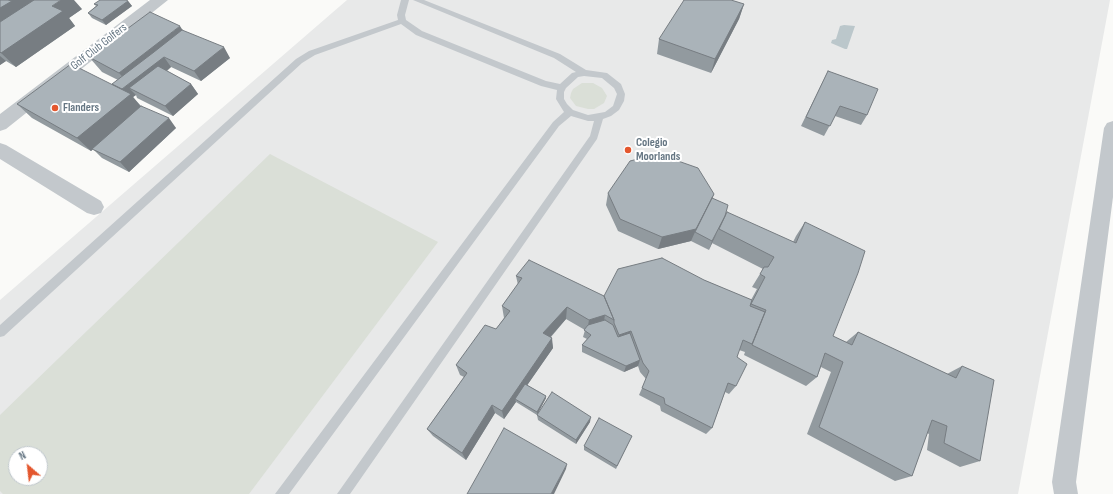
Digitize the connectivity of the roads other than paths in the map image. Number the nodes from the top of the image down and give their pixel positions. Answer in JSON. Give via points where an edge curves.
{"nodes":[{"id":1,"x":160,"y":0,"type":"edge"},
{"id":2,"x":405,"y":0,"type":"edge"},
{"id":3,"x":417,"y":0,"type":"edge"},
{"id":4,"x":402,"y":21,"type":"junction"},
{"id":5,"x":584,"y":73,"type":"junction"},
{"id":6,"x":562,"y":88,"type":"junction"},
{"id":7,"x":570,"y":112,"type":"junction"},
{"id":8,"x":599,"y":117,"type":"junction"},
{"id":9,"x":0,"y":124,"type":"edge"},
{"id":10,"x":1113,"y":128,"type":"edge"},
{"id":11,"x":0,"y":150,"type":"edge"},
{"id":12,"x":94,"y":207,"type":"dead end"},
{"id":13,"x":0,"y":332,"type":"edge"},
{"id":14,"x":281,"y":494,"type":"edge"},
{"id":15,"x":343,"y":494,"type":"edge"},
{"id":16,"x":1066,"y":494,"type":"edge"}],
"edges":[{"from":1,"to":9,"type":"street","name":"Golf Club Golfers"},
{"from":2,"to":4,"type":"lane"},
{"from":3,"to":5,"type":"lane","via":[[557,56]]},
{"from":4,"to":6,"type":"lane","via":[[419,32],[544,84]]},
{"from":4,"to":13,"type":"lane","via":[[312,53],[300,62]]},
{"from":5,"to":6,"type":"lane","via":[[568,80]]},
{"from":5,"to":8,"type":"lane","via":[[599,74],[612,80],[621,94],[616,108]]},
{"from":6,"to":7,"type":"lane","via":[[560,100]]},
{"from":7,"to":8,"type":"lane","via":[[588,118]]},
{"from":7,"to":14,"type":"lane","via":[[556,124]]},
{"from":8,"to":15,"type":"lane","via":[[594,137]]},
{"from":10,"to":16,"type":"street","via":[[1064,482]]},
{"from":11,"to":12,"type":"street"}]}
